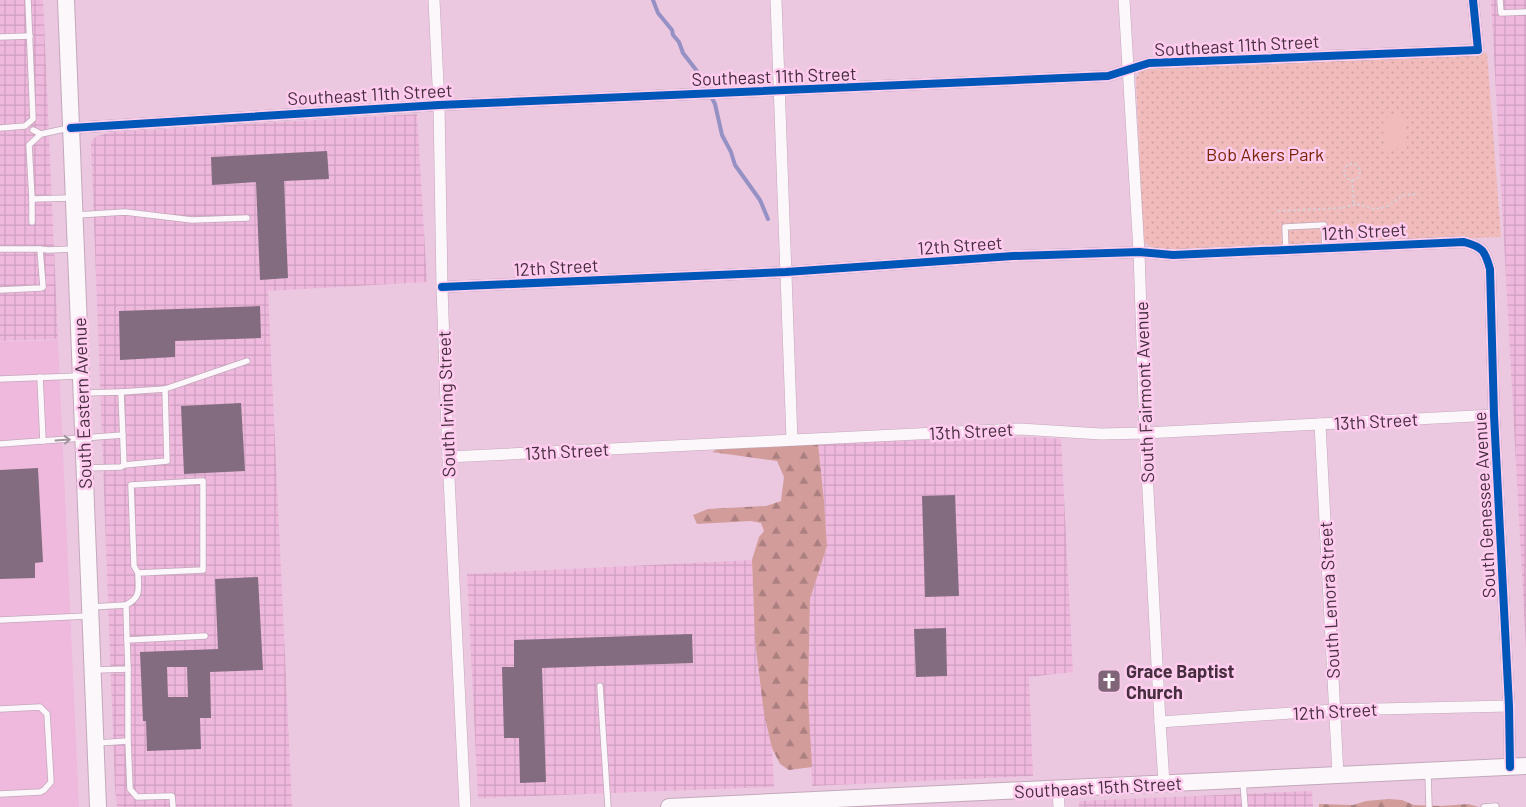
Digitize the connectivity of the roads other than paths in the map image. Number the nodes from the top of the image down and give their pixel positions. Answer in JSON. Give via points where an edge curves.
{"nodes":[{"id":1,"x":28,"y":0,"type":"edge"},
{"id":2,"x":66,"y":0,"type":"edge"},
{"id":3,"x":434,"y":0,"type":"edge"},
{"id":4,"x":776,"y":0,"type":"edge"},
{"id":5,"x":1124,"y":0,"type":"edge"},
{"id":6,"x":1473,"y":0,"type":"edge"},
{"id":7,"x":1500,"y":0,"type":"edge"},
{"id":8,"x":1526,"y":12,"type":"edge"},
{"id":9,"x":30,"y":36,"type":"junction"},
{"id":10,"x":0,"y":37,"type":"edge"},
{"id":11,"x":1129,"y":70,"type":"junction"},
{"id":12,"x":779,"y":91,"type":"junction"},
{"id":13,"x":439,"y":104,"type":"junction"},
{"id":14,"x":0,"y":128,"type":"edge"},
{"id":15,"x":71,"y":128,"type":"junction"},
{"id":16,"x":33,"y":130,"type":"dead end"},
{"id":17,"x":41,"y":134,"type":"junction"},
{"id":18,"x":74,"y":198,"type":"junction"},
{"id":19,"x":32,"y":199,"type":"junction"},
{"id":20,"x":74,"y":215,"type":"junction"},
{"id":21,"x":247,"y":218,"type":"dead end"},
{"id":22,"x":32,"y":222,"type":"dead end"},
{"id":23,"x":1479,"y":246,"type":"joint"},
{"id":24,"x":1325,"y":248,"type":"junction"},
{"id":25,"x":0,"y":249,"type":"edge"},
{"id":26,"x":40,"y":249,"type":"junction"},
{"id":27,"x":76,"y":249,"type":"junction"},
{"id":28,"x":1286,"y":250,"type":"junction"},
{"id":29,"x":1139,"y":252,"type":"junction"},
{"id":30,"x":786,"y":272,"type":"junction"},
{"id":31,"x":442,"y":287,"type":"junction"},
{"id":32,"x":0,"y":290,"type":"edge"},
{"id":33,"x":247,"y":361,"type":"dead end"},
{"id":34,"x":81,"y":376,"type":"junction"},
{"id":35,"x":40,"y":378,"type":"junction"},
{"id":36,"x":0,"y":379,"type":"edge"},
{"id":37,"x":165,"y":389,"type":"junction"},
{"id":38,"x":121,"y":392,"type":"junction"},
{"id":39,"x":82,"y":393,"type":"junction"},
{"id":40,"x":1494,"y":415,"type":"junction"},
{"id":41,"x":1320,"y":424,"type":"junction"},
{"id":42,"x":1145,"y":433,"type":"junction"},
{"id":43,"x":123,"y":435,"type":"junction"},
{"id":44,"x":84,"y":439,"type":"junction"},
{"id":45,"x":792,"y":440,"type":"junction"},
{"id":46,"x":43,"y":441,"type":"junction"},
{"id":47,"x":0,"y":444,"type":"edge"},
{"id":48,"x":448,"y":457,"type":"junction"},
{"id":49,"x":124,"y":465,"type":"junction"},
{"id":50,"x":85,"y":468,"type":"junction"},
{"id":51,"x":138,"y":573,"type":"junction"},
{"id":52,"x":126,"y":605,"type":"junction"},
{"id":53,"x":91,"y":611,"type":"junction"},
{"id":54,"x":0,"y":620,"type":"edge"},
{"id":55,"x":205,"y":636,"type":"dead end"},
{"id":56,"x":126,"y":640,"type":"junction"},
{"id":57,"x":128,"y":669,"type":"junction"},
{"id":58,"x":94,"y":670,"type":"junction"},
{"id":59,"x":600,"y":686,"type":"dead end"},
{"id":60,"x":1509,"y":706,"type":"junction"},
{"id":61,"x":0,"y":709,"type":"edge"},
{"id":62,"x":1334,"y":710,"type":"junction"},
{"id":63,"x":1160,"y":722,"type":"junction"},
{"id":64,"x":128,"y":741,"type":"junction"},
{"id":65,"x":96,"y":743,"type":"junction"},
{"id":66,"x":1526,"y":766,"type":"edge"},
{"id":67,"x":1510,"y":767,"type":"junction"},
{"id":68,"x":1427,"y":771,"type":"junction"},
{"id":69,"x":1338,"y":775,"type":"junction"},
{"id":70,"x":1243,"y":780,"type":"junction"},
{"id":71,"x":1164,"y":783,"type":"junction"},
{"id":72,"x":1058,"y":788,"type":"junction"},
{"id":73,"x":0,"y":794,"type":"edge"},
{"id":74,"x":708,"y":806,"type":"edge"},
{"id":75,"x":98,"y":807,"type":"edge"},
{"id":76,"x":173,"y":807,"type":"edge"},
{"id":77,"x":465,"y":807,"type":"edge"},
{"id":78,"x":608,"y":807,"type":"edge"},
{"id":79,"x":669,"y":807,"type":"edge"},
{"id":80,"x":1059,"y":807,"type":"edge"},
{"id":81,"x":1245,"y":807,"type":"edge"},
{"id":82,"x":1429,"y":807,"type":"edge"},
{"id":83,"x":1484,"y":807,"type":"edge"},
{"id":84,"x":1496,"y":807,"type":"edge"}],
"edges":[{"from":1,"to":9,"type":"lane"},
{"from":2,"to":15,"type":"main road","name":"South Eastern Avenue"},
{"from":3,"to":13,"type":"street","name":"South Irving Street"},
{"from":4,"to":12,"type":"street"},
{"from":5,"to":11,"type":"street","name":"South Fairmont Avenue"},
{"from":6,"to":11,"type":"street","name":"Southeast 11th Street","via":[[1478,50],[1149,63]]},
{"from":7,"to":8,"type":"lane","via":[[1501,13]]},
{"from":9,"to":10,"type":"lane"},
{"from":9,"to":14,"type":"lane","via":[[33,119],[26,126]]},
{"from":11,"to":12,"type":"street","name":"Southeast 11th Street","via":[[1108,76]]},
{"from":11,"to":29,"type":"street","name":"South Fairmont Avenue"},
{"from":12,"to":13,"type":"street","name":"Southeast 11th Street"},
{"from":12,"to":30,"type":"street"},
{"from":13,"to":15,"type":"street","name":"Southeast 11th Street"},
{"from":13,"to":31,"type":"street","name":"South Irving Street"},
{"from":15,"to":17,"type":"lane"},
{"from":15,"to":18,"type":"main road","name":"South Eastern Avenue"},
{"from":16,"to":17,"type":"lane"},
{"from":17,"to":19,"type":"lane","via":[[29,145]]},
{"from":18,"to":19,"type":"lane"},
{"from":18,"to":20,"type":"main road","name":"South Eastern Avenue"},
{"from":19,"to":22,"type":"lane"},
{"from":20,"to":21,"type":"lane","via":[[125,212],[192,220]]},
{"from":20,"to":27,"type":"main road","name":"South Eastern Avenue"},
{"from":23,"to":24,"type":"street","name":"12th Street","via":[[1464,242]]},
{"from":23,"to":40,"type":"street","name":"South Genessee Avenue","via":[[1487,256],[1490,269]]},
{"from":24,"to":28,"type":"street","name":"12th Street"},
{"from":24,"to":28,"type":"lane","via":[[1324,225],[1285,227]]},
{"from":25,"to":26,"type":"lane"},
{"from":26,"to":27,"type":"lane"},
{"from":26,"to":32,"type":"lane","via":[[43,286]]},
{"from":27,"to":34,"type":"main road","name":"South Eastern Avenue"},
{"from":28,"to":29,"type":"street","name":"12th Street","via":[[1173,255]]},
{"from":29,"to":30,"type":"street","name":"12th Street","via":[[1013,256]]},
{"from":29,"to":42,"type":"street","name":"South Fairmont Avenue"},
{"from":30,"to":31,"type":"street","name":"12th Street"},
{"from":30,"to":45,"type":"street"},
{"from":31,"to":48,"type":"street","name":"South Irving Street"},
{"from":33,"to":37,"type":"lane"},
{"from":34,"to":35,"type":"lane"},
{"from":34,"to":39,"type":"main road","name":"South Eastern Avenue"},
{"from":35,"to":36,"type":"lane"},
{"from":35,"to":46,"type":"lane"},
{"from":37,"to":38,"type":"lane"},
{"from":37,"to":49,"type":"lane","via":[[167,461]]},
{"from":38,"to":39,"type":"lane"},
{"from":38,"to":43,"type":"lane"},
{"from":39,"to":44,"type":"main road","name":"South Eastern Avenue"},
{"from":40,"to":41,"type":"street","name":"13th Street"},
{"from":40,"to":60,"type":"street","name":"South Genessee Avenue"},
{"from":41,"to":42,"type":"street","name":"13th Street"},
{"from":41,"to":62,"type":"street","name":"South Lenora Street"},
{"from":42,"to":45,"type":"street","name":"13th Street","via":[[1101,434],[1020,428]]},
{"from":42,"to":63,"type":"street","name":"South Fairmont Avenue"},
{"from":43,"to":44,"type":"lane"},
{"from":43,"to":49,"type":"lane"},
{"from":46,"to":44,"type":"lane","one_way":true},
{"from":44,"to":50,"type":"main road","name":"South Eastern Avenue"},
{"from":45,"to":48,"type":"street","name":"13th Street"},
{"from":46,"to":47,"type":"lane"},
{"from":48,"to":77,"type":"street","name":"South Irving Street"},
{"from":49,"to":50,"type":"lane"},
{"from":50,"to":53,"type":"main road","name":"South Eastern Avenue"},
{"from":51,"to":51,"type":"lane","via":[[203,570],[203,482],[131,485],[134,566]]},
{"from":51,"to":52,"type":"lane","via":[[138,595]]},
{"from":52,"to":53,"type":"lane"},
{"from":52,"to":56,"type":"lane"},
{"from":53,"to":54,"type":"lane"},
{"from":53,"to":58,"type":"main road","name":"South Eastern Avenue"},
{"from":55,"to":56,"type":"lane"},
{"from":56,"to":57,"type":"lane"},
{"from":57,"to":58,"type":"lane"},
{"from":57,"to":64,"type":"lane"},
{"from":58,"to":65,"type":"main road","name":"South Eastern Avenue"},
{"from":59,"to":78,"type":"lane"},
{"from":60,"to":62,"type":"street","name":"12th Street"},
{"from":60,"to":67,"type":"street","name":"South Genessee Avenue"},
{"from":61,"to":73,"type":"lane","via":[[40,707],[47,714],[51,782],[40,792]]},
{"from":62,"to":63,"type":"street","name":"12th Street"},
{"from":62,"to":69,"type":"street","name":"South Lenora Street"},
{"from":63,"to":71,"type":"street","name":"South Fairmont Avenue"},
{"from":64,"to":65,"type":"lane"},
{"from":64,"to":76,"type":"lane","via":[[130,789],[137,796],[172,796]]},
{"from":65,"to":75,"type":"main road","name":"South Eastern Avenue"},
{"from":66,"to":67,"type":"main road","name":"Southeast 15th Street"},
{"from":67,"to":68,"type":"main road","name":"Southeast 15th Street"},
{"from":68,"to":69,"type":"main road","name":"Southeast 15th Street"},
{"from":68,"to":82,"type":"lane"},
{"from":69,"to":70,"type":"main road","name":"Southeast 15th Street"},
{"from":70,"to":71,"type":"main road","name":"Southeast 15th Street"},
{"from":70,"to":81,"type":"lane"},
{"from":71,"to":72,"type":"main road","name":"Southeast 15th Street"},
{"from":72,"to":74,"type":"main road","name":"Southeast 15th Street"},
{"from":72,"to":80,"type":"street"},
{"from":74,"to":79,"type":"main road","name":"Southeast 15th Street"},
{"from":83,"to":84,"type":"lane"}]}
